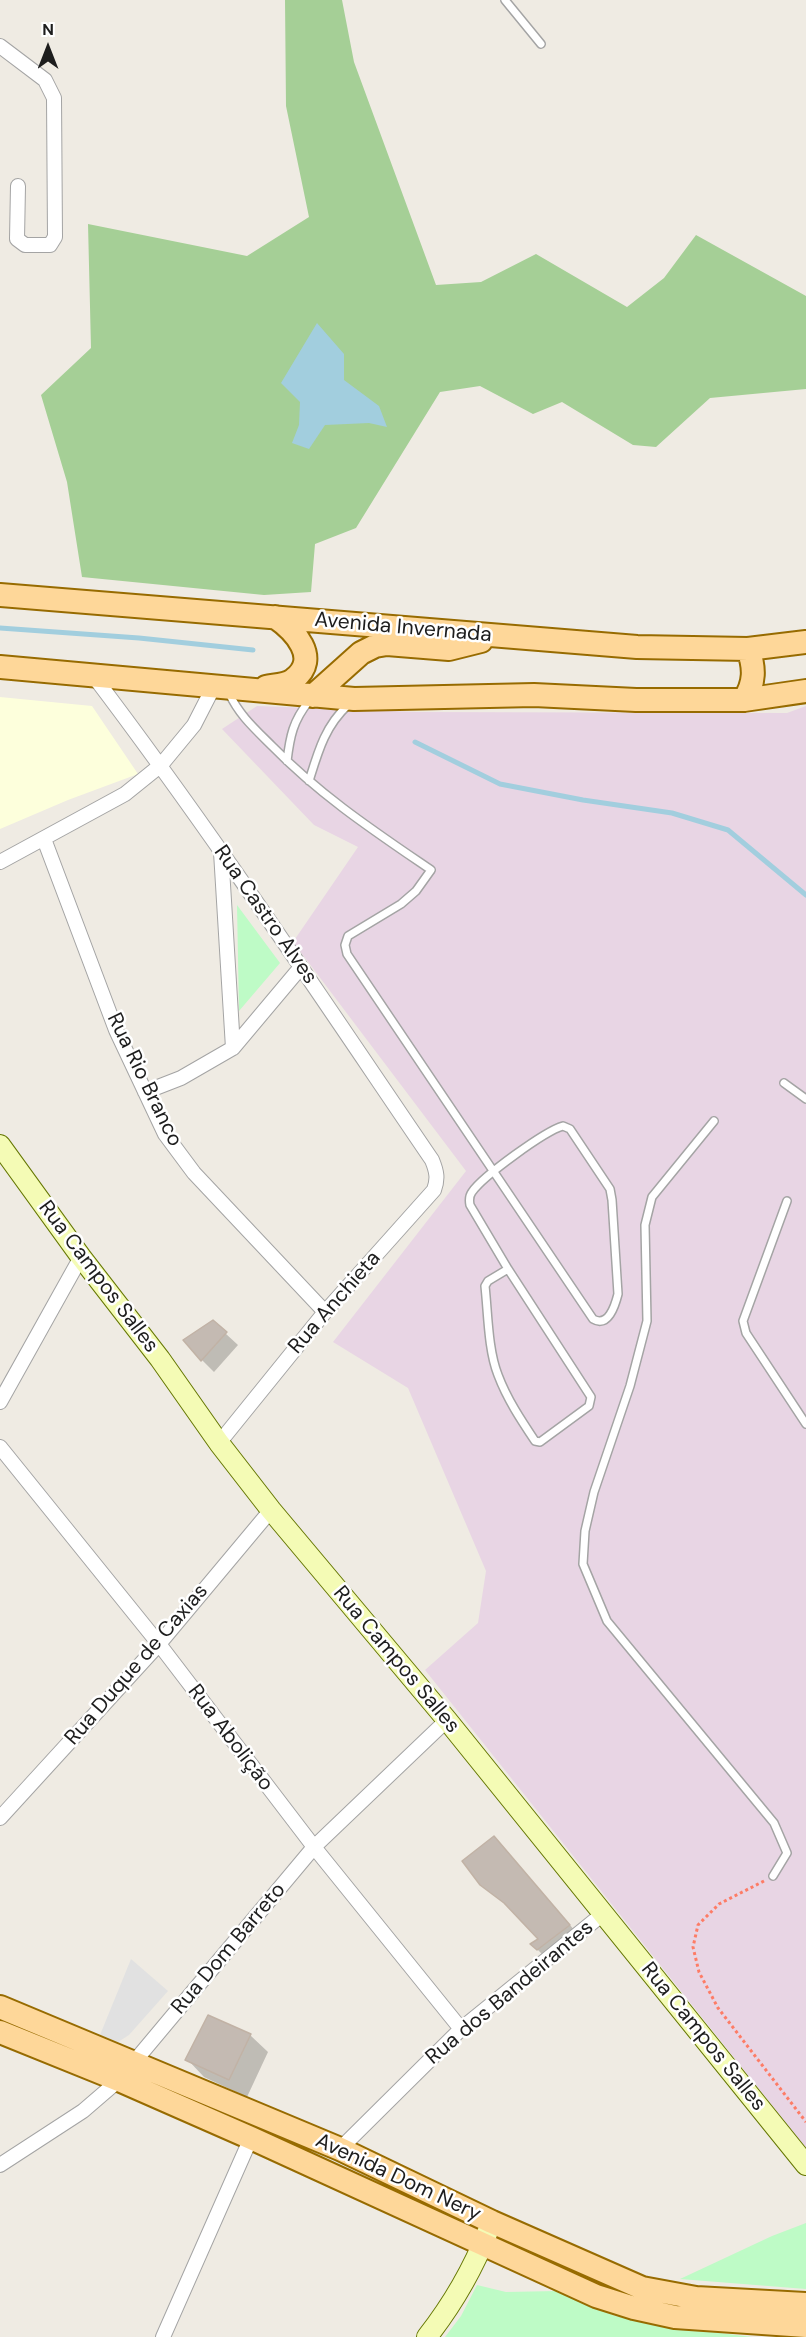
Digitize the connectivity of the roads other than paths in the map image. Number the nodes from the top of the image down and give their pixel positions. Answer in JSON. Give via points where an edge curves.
{"nodes":[{"id":1,"x":505,"y":0,"type":"edge"},
{"id":2,"x":541,"y":44,"type":"dead end"},
{"id":3,"x":0,"y":46,"type":"edge"},
{"id":4,"x":18,"y":186,"type":"dead end"},
{"id":5,"x":0,"y":596,"type":"edge"},
{"id":6,"x":275,"y":617,"type":"junction"},
{"id":7,"x":500,"y":636,"type":"junction"},
{"id":8,"x":806,"y":642,"type":"edge"},
{"id":9,"x":748,"y":649,"type":"junction"},
{"id":10,"x":349,"y":664,"type":"junction"},
{"id":11,"x":0,"y":667,"type":"edge"},
{"id":12,"x":92,"y":674,"type":"junction"},
{"id":13,"x":220,"y":687,"type":"junction"},
{"id":14,"x":253,"y":690,"type":"junction"},
{"id":15,"x":806,"y":691,"type":"edge"},
{"id":16,"x":313,"y":696,"type":"junction"},
{"id":17,"x":354,"y":699,"type":"junction"},
{"id":18,"x":744,"y":700,"type":"junction"},
{"id":19,"x":287,"y":761,"type":"junction"},
{"id":20,"x":161,"y":765,"type":"junction"},
{"id":21,"x":309,"y":781,"type":"junction"},
{"id":22,"x":44,"y":839,"type":"junction"},
{"id":23,"x":221,"y":850,"type":"junction"},
{"id":24,"x":0,"y":862,"type":"edge"},
{"id":25,"x":301,"y":967,"type":"junction"},
{"id":26,"x":233,"y":1048,"type":"junction"},
{"id":27,"x":784,"y":1083,"type":"dead end"},
{"id":28,"x":146,"y":1092,"type":"junction"},
{"id":29,"x":806,"y":1099,"type":"edge"},
{"id":30,"x":714,"y":1121,"type":"dead end"},
{"id":31,"x":0,"y":1145,"type":"edge"},
{"id":32,"x":432,"y":1160,"type":"joint"},
{"id":33,"x":494,"y":1171,"type":"junction"},
{"id":34,"x":787,"y":1201,"type":"dead end"},
{"id":35,"x":81,"y":1257,"type":"junction"},
{"id":36,"x":508,"y":1269,"type":"junction"},
{"id":37,"x":325,"y":1312,"type":"junction"},
{"id":38,"x":0,"y":1402,"type":"edge"},
{"id":39,"x":806,"y":1424,"type":"edge"},
{"id":40,"x":219,"y":1443,"type":"junction"},
{"id":41,"x":0,"y":1447,"type":"edge"},
{"id":42,"x":271,"y":1510,"type":"junction"},
{"id":43,"x":159,"y":1644,"type":"junction"},
{"id":44,"x":447,"y":1720,"type":"junction"},
{"id":45,"x":0,"y":1818,"type":"edge"},
{"id":46,"x":314,"y":1847,"type":"junction"},
{"id":47,"x":773,"y":1876,"type":"road end"},
{"id":48,"x":604,"y":1913,"type":"junction"},
{"id":49,"x":0,"y":2007,"type":"edge"},
{"id":50,"x":461,"y":2029,"type":"junction"},
{"id":51,"x":0,"y":2032,"type":"edge"},
{"id":52,"x":126,"y":2072,"type":"junction"},
{"id":53,"x":251,"y":2138,"type":"junction"},
{"id":54,"x":340,"y":2149,"type":"junction"},
{"id":55,"x":0,"y":2165,"type":"edge"},
{"id":56,"x":806,"y":2165,"type":"edge"},
{"id":57,"x":492,"y":2222,"type":"junction"},
{"id":58,"x":483,"y":2244,"type":"junction"},
{"id":59,"x":806,"y":2304,"type":"edge"},
{"id":60,"x":802,"y":2330,"type":"edge"},
{"id":61,"x":163,"y":2337,"type":"edge"},
{"id":62,"x":427,"y":2337,"type":"edge"}],
"edges":[{"from":1,"to":2,"type":"lane"},
{"from":3,"to":4,"type":"street","via":[[45,80],[54,98],[55,237],[50,245],[25,245],[17,239]]},
{"from":5,"to":6,"type":"main road","name":"Avenida Invernada"},
{"from":6,"to":7,"type":"main road","name":"Avenida Invernada"},
{"from":6,"to":14,"type":"main road","via":[[291,628],[304,648],[305,659],[295,678],[287,683]]},
{"from":7,"to":9,"type":"main road","name":"Avenida Invernada","via":[[637,647]]},
{"from":7,"to":10,"type":"main road","via":[[449,649],[375,646]]},
{"from":8,"to":9,"type":"main road","name":"Avenida Invernada"},
{"from":9,"to":18,"type":"main road","via":[[753,681]]},
{"from":10,"to":16,"type":"main road"},
{"from":10,"to":17,"type":"main road"},
{"from":11,"to":12,"type":"main road"},
{"from":12,"to":13,"type":"main road"},
{"from":12,"to":20,"type":"street","name":"Rua Castro Alves"},
{"from":13,"to":14,"type":"main road"},
{"from":13,"to":19,"type":"lane","via":[[244,718]]},
{"from":13,"to":20,"type":"street"},
{"from":14,"to":16,"type":"main road"},
{"from":15,"to":18,"type":"main road"},
{"from":16,"to":17,"type":"main road"},
{"from":16,"to":19,"type":"lane","via":[[297,716]]},
{"from":17,"to":18,"type":"main road","via":[[534,695]]},
{"from":17,"to":21,"type":"lane","via":[[337,715],[322,739]]},
{"from":19,"to":21,"type":"lane"},
{"from":20,"to":22,"type":"street","via":[[125,794]]},
{"from":20,"to":23,"type":"street","name":"Rua Castro Alves"},
{"from":21,"to":33,"type":"lane","via":[[431,870],[408,898],[356,930],[345,945],[347,954]]},
{"from":22,"to":24,"type":"street"},
{"from":22,"to":28,"type":"street","name":"Rua Rio Branco","via":[[116,1030]]},
{"from":23,"to":25,"type":"street","name":"Rua Castro Alves"},
{"from":23,"to":26,"type":"street"},
{"from":25,"to":26,"type":"street"},
{"from":25,"to":32,"type":"street","name":"Rua Castro Alves"},
{"from":26,"to":28,"type":"street","via":[[181,1078]]},
{"from":27,"to":29,"type":"lane"},
{"from":28,"to":37,"type":"street","name":"Rua Rio Branco","via":[[165,1134],[194,1173]]},
{"from":30,"to":47,"type":"lane","via":[[652,1197],[645,1225],[646,1322],[630,1386],[594,1492],[585,1531],[583,1564],[607,1621],[774,1823],[787,1853]]},
{"from":31,"to":35,"type":"main road","name":"Rua Campos Salles"},
{"from":32,"to":37,"type":"street","name":"Rua Anchieta","via":[[437,1171],[434,1190]]},
{"from":33,"to":33,"type":"lane","via":[[558,1127],[570,1130],[609,1189],[612,1200],[618,1294],[603,1322],[593,1319]]},
{"from":33,"to":36,"type":"lane","via":[[472,1191],[470,1205]]},
{"from":34,"to":39,"type":"lane","via":[[743,1322],[746,1333]]},
{"from":35,"to":38,"type":"street"},
{"from":35,"to":40,"type":"main road","name":"Rua Campos Salles"},
{"from":36,"to":36,"type":"lane","via":[[485,1283],[494,1362],[516,1413],[535,1441],[540,1442],[589,1406],[591,1397]]},
{"from":37,"to":40,"type":"street","name":"Rua Anchieta"},
{"from":40,"to":42,"type":"main road","name":"Rua Campos Salles"},
{"from":41,"to":43,"type":"street","name":"Rua Abolição"},
{"from":42,"to":43,"type":"street","name":"Rua Duque de Caxias"},
{"from":42,"to":44,"type":"main road","name":"Rua Campos Salles"},
{"from":43,"to":45,"type":"street","name":"Rua Duque de Caxias"},
{"from":43,"to":46,"type":"street","name":"Rua Abolição"},
{"from":44,"to":46,"type":"street","name":"Rua Dom Barreto"},
{"from":44,"to":48,"type":"main road","name":"Rua Campos Salles"},
{"from":46,"to":50,"type":"street","name":"Rua Abolição"},
{"from":46,"to":52,"type":"street","name":"Rua Dom Barreto"},
{"from":48,"to":50,"type":"street","name":"Rua dos Bandeirantes"},
{"from":48,"to":56,"type":"main road","name":"Rua Campos Salles"},
{"from":49,"to":52,"type":"main road","name":"Avenida Dom Nery"},
{"from":50,"to":54,"type":"street","name":"Rua dos Bandeirantes"},
{"from":51,"to":52,"type":"main road","name":"Avenida Dom Nery"},
{"from":52,"to":53,"type":"main road","name":"Avenida Dom Nery"},
{"from":52,"to":54,"type":"main road","name":"Avenida Dom Nery"},
{"from":52,"to":55,"type":"street","name":"Rua Dom Barreto","via":[[83,2111]]},
{"from":53,"to":58,"type":"main road","name":"Avenida Dom Nery"},
{"from":53,"to":61,"type":"street"},
{"from":54,"to":57,"type":"main road","name":"Avenida Dom Nery"},
{"from":57,"to":58,"type":"main road"},
{"from":57,"to":59,"type":"main road","name":"Avenida Dom Nery","via":[[642,2288],[705,2299]]},
{"from":58,"to":60,"type":"main road","name":"Avenida Dom Nery","via":[[596,2296],[634,2308],[675,2317]]},
{"from":58,"to":62,"type":"main road","via":[[462,2286]]}]}
